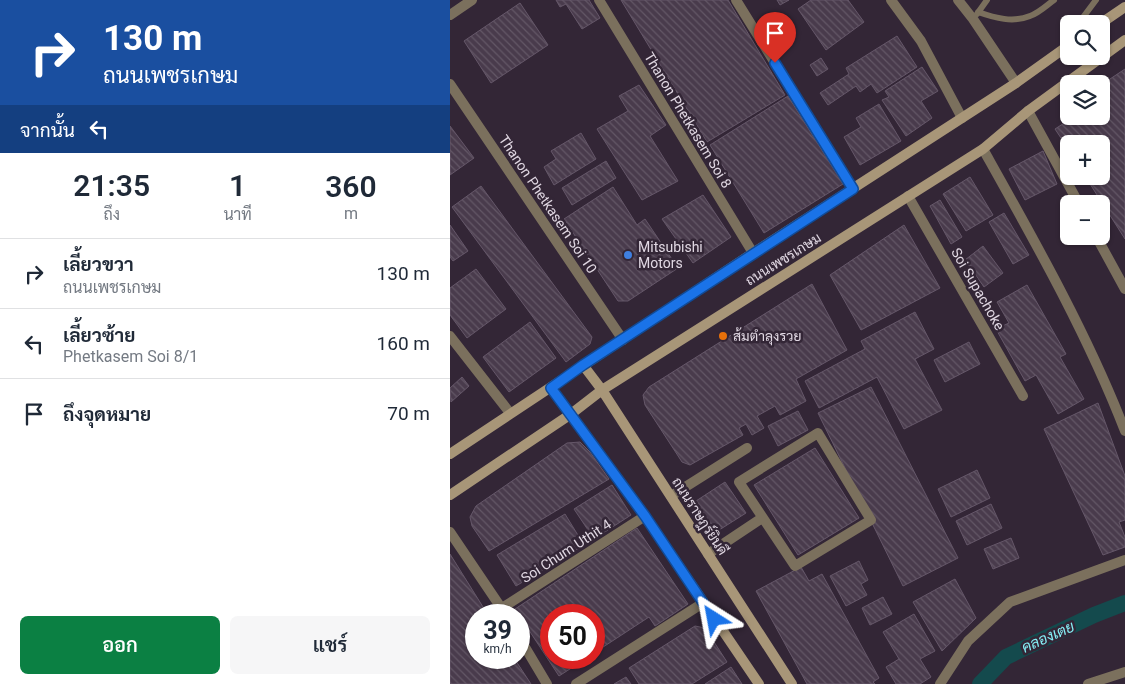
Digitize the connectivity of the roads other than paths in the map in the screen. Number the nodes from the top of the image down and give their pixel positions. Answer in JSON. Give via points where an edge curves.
{"nodes":[{"id":1,"x":472,"y":0,"type":"edge"},
{"id":2,"x":599,"y":0,"type":"edge"},
{"id":3,"x":736,"y":0,"type":"edge"},
{"id":4,"x":891,"y":0,"type":"edge"},
{"id":5,"x":958,"y":0,"type":"edge"},
{"id":6,"x":988,"y":0,"type":"edge"},
{"id":7,"x":1054,"y":0,"type":"edge"},
{"id":8,"x":1096,"y":0,"type":"edge"},
{"id":9,"x":1125,"y":6,"type":"edge"},
{"id":10,"x":450,"y":15,"type":"edge"},
{"id":11,"x":1085,"y":15,"type":"edge"},
{"id":12,"x":976,"y":16,"type":"junction"},
{"id":13,"x":1110,"y":17,"type":"edge"},
{"id":14,"x":1125,"y":40,"type":"edge"},
{"id":15,"x":1060,"y":52,"type":"edge"},
{"id":16,"x":1016,"y":83,"type":"junction"},
{"id":17,"x":450,"y":84,"type":"edge"},
{"id":18,"x":1028,"y":111,"type":"junction"},
{"id":19,"x":962,"y":118,"type":"junction"},
{"id":20,"x":983,"y":149,"type":"junction"},
{"id":21,"x":853,"y":189,"type":"junction"},
{"id":22,"x":1074,"y":195,"type":"edge"},
{"id":23,"x":908,"y":196,"type":"junction"},
{"id":24,"x":1101,"y":245,"type":"edge"},
{"id":25,"x":753,"y":253,"type":"junction"},
{"id":26,"x":1125,"y":289,"type":"edge"},
{"id":27,"x":450,"y":336,"type":"edge"},
{"id":28,"x":623,"y":340,"type":"junction"},
{"id":29,"x":583,"y":365,"type":"junction"},
{"id":30,"x":551,"y":388,"type":"junction"},
{"id":31,"x":602,"y":390,"type":"junction"},
{"id":32,"x":1023,"y":396,"type":"dead end"},
{"id":33,"x":510,"y":414,"type":"junction"},
{"id":34,"x":571,"y":414,"type":"junction"},
{"id":35,"x":1125,"y":431,"type":"edge"},
{"id":36,"x":747,"y":448,"type":"dead end"},
{"id":37,"x":450,"y":454,"type":"edge"},
{"id":38,"x":450,"y":495,"type":"edge"},
{"id":39,"x":671,"y":496,"type":"junction"},
{"id":40,"x":645,"y":516,"type":"junction"},
{"id":41,"x":762,"y":518,"type":"junction"},
{"id":42,"x":450,"y":532,"type":"edge"},
{"id":43,"x":708,"y":554,"type":"junction"},
{"id":44,"x":1125,"y":560,"type":"edge"},
{"id":45,"x":703,"y":603,"type":"junction"},
{"id":46,"x":499,"y":604,"type":"edge"},
{"id":47,"x":516,"y":604,"type":"edge"},
{"id":48,"x":530,"y":655,"type":"edge"},
{"id":49,"x":1125,"y":672,"type":"edge"},
{"id":50,"x":547,"y":684,"type":"edge"},
{"id":51,"x":576,"y":684,"type":"edge"},
{"id":52,"x":759,"y":684,"type":"edge"},
{"id":53,"x":792,"y":684,"type":"edge"},
{"id":54,"x":940,"y":684,"type":"edge"},
{"id":55,"x":1088,"y":684,"type":"edge"}],
"edges":[{"from":1,"to":10,"type":"street"},
{"from":2,"to":25,"type":"street","name":"Thanon Phetkasem Soi 8"},
{"from":3,"to":21,"type":"street"},
{"from":4,"to":19,"type":"street","via":[[922,41]]},
{"from":5,"to":12,"type":"street"},
{"from":6,"to":12,"type":"lane"},
{"from":7,"to":12,"type":"lane","via":[[1031,16],[1012,20]]},
{"from":8,"to":11,"type":"lane"},
{"from":9,"to":13,"type":"main road"},
{"from":12,"to":16,"type":"street"},
{"from":14,"to":18,"type":"main road","name":"ถนนเพชรเกษม"},
{"from":15,"to":16,"type":"main road","name":"ถนนเพชรเกษม"},
{"from":16,"to":19,"type":"main road","name":"ถนนเพชรเกษม"},
{"from":17,"to":28,"type":"street","name":"Thanon Phetkasem Soi 10"},
{"from":18,"to":20,"type":"main road","name":"ถนนเพชรเกษม"},
{"from":18,"to":22,"type":"street"},
{"from":19,"to":21,"type":"main road","name":"ถนนเพชรเกษม"},
{"from":20,"to":23,"type":"main road","name":"ถนนเพชรเกษม"},
{"from":20,"to":35,"type":"street","via":[[1050,268]]},
{"from":21,"to":25,"type":"main road","name":"ถนนเพชรเกษม"},
{"from":23,"to":31,"type":"main road","name":"ถนนเพชรเกษม"},
{"from":23,"to":32,"type":"street","name":"Soi Supachoke"},
{"from":24,"to":26,"type":"street"},
{"from":25,"to":28,"type":"main road","name":"ถนนเพชรเกษม"},
{"from":27,"to":33,"type":"street"},
{"from":28,"to":29,"type":"main road","name":"ถนนเพชรเกษม"},
{"from":29,"to":30,"type":"main road","name":"ถนนเพชรเกษม"},
{"from":29,"to":31,"type":"main road","name":"ถนนราษฎร์ยินดี"},
{"from":30,"to":33,"type":"main road","name":"ถนนเพชรเกษม"},
{"from":30,"to":34,"type":"main road"},
{"from":31,"to":34,"type":"main road","name":"ถนนเพชรเกษม"},
{"from":31,"to":39,"type":"main road","name":"ถนนราษฎร์ยินดี"},
{"from":33,"to":37,"type":"main road","name":"ถนนเพชรเกษม"},
{"from":34,"to":38,"type":"main road","name":"ถนนเพชรเกษม"},
{"from":34,"to":40,"type":"main road"},
{"from":36,"to":39,"type":"street"},
{"from":39,"to":43,"type":"main road","name":"ถนนราษฎร์ยินดี"},
{"from":40,"to":45,"type":"main road"},
{"from":40,"to":47,"type":"street","name":"Soi Chum Uthit 4"},
{"from":41,"to":41,"type":"street","via":[[739,482],[818,433],[871,520],[795,566]]},
{"from":41,"to":43,"type":"street"},
{"from":42,"to":46,"type":"street"},
{"from":43,"to":53,"type":"main road","name":"ถนนราษฎร์ยินดี"},
{"from":44,"to":54,"type":"street","via":[[1010,602],[968,641]]},
{"from":45,"to":51,"type":"street"},
{"from":45,"to":52,"type":"main road"},
{"from":48,"to":50,"type":"street"},
{"from":49,"to":55,"type":"street"}]}
